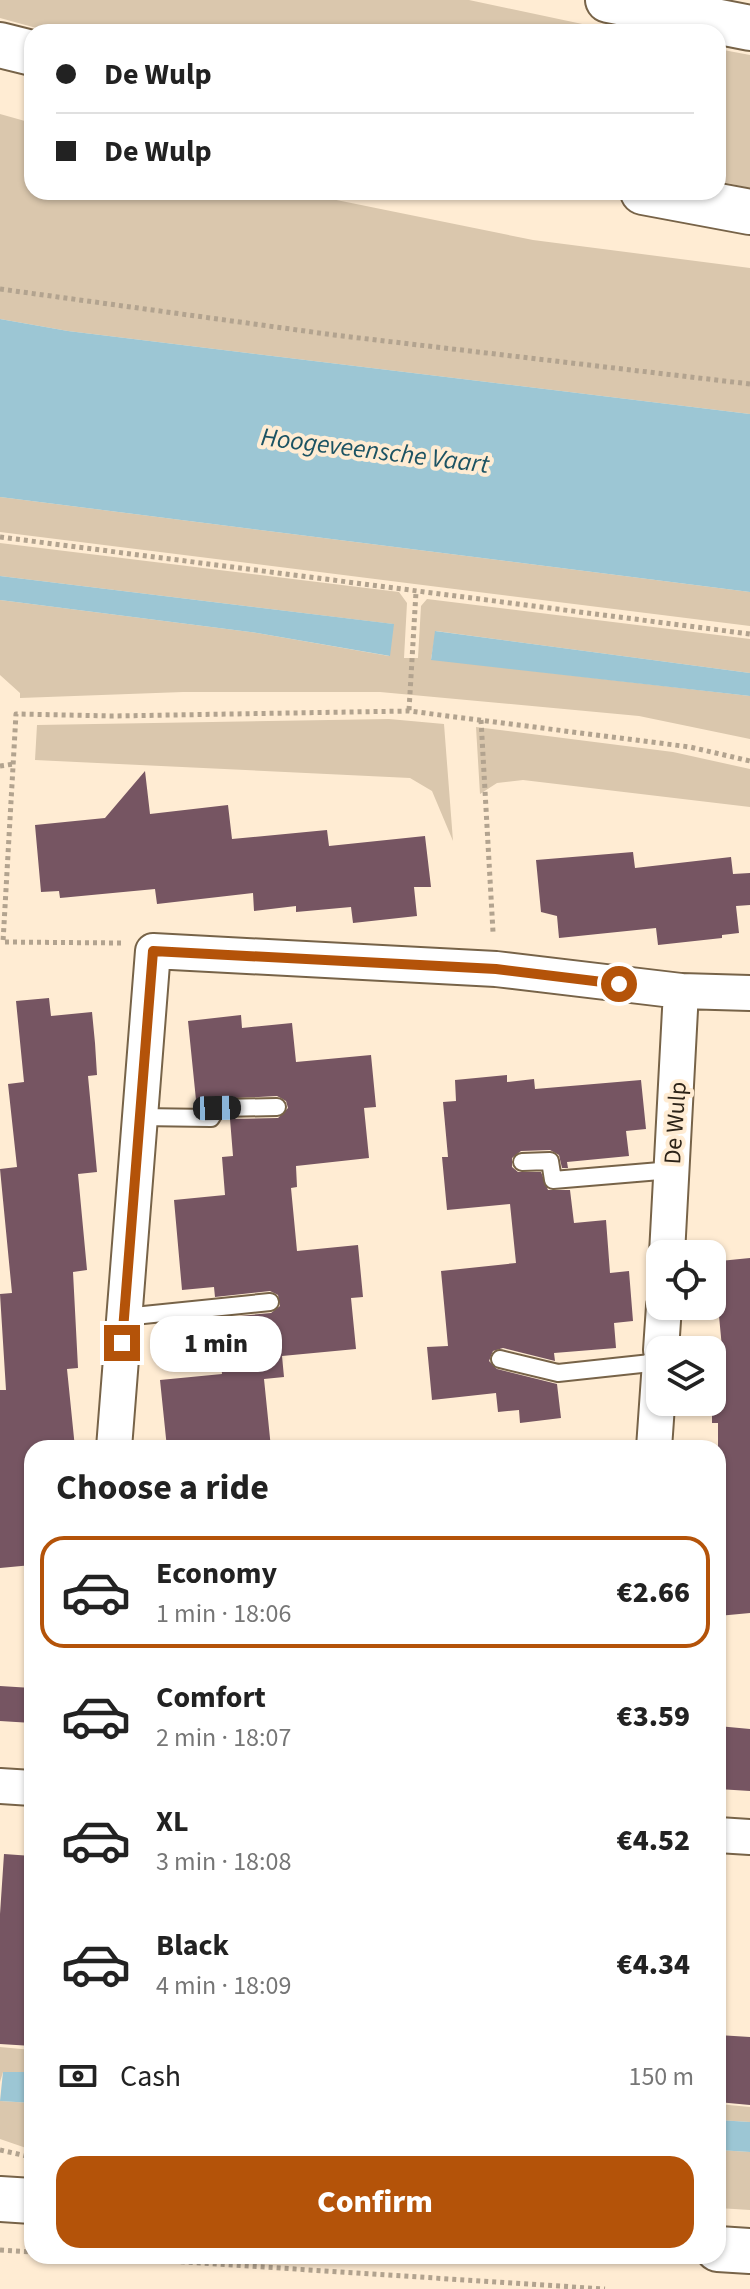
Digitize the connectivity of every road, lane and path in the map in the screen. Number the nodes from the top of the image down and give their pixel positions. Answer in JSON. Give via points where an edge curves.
{"nodes":[{"id":1,"x":608,"y":0,"type":"edge"},
{"id":2,"x":750,"y":28,"type":"edge"},
{"id":3,"x":0,"y":45,"type":"edge"},
{"id":4,"x":24,"y":51,"type":"edge"},
{"id":5,"x":686,"y":200,"type":"edge"},
{"id":6,"x":750,"y":212,"type":"edge"},
{"id":7,"x":0,"y":289,"type":"edge"},
{"id":8,"x":750,"y":384,"type":"edge"},
{"id":9,"x":0,"y":537,"type":"edge"},
{"id":10,"x":416,"y":592,"type":"junction"},
{"id":11,"x":750,"y":634,"type":"edge"},
{"id":12,"x":409,"y":711,"type":"junction"},
{"id":13,"x":481,"y":720,"type":"junction"},
{"id":14,"x":750,"y":761,"type":"edge"},
{"id":15,"x":14,"y":764,"type":"junction"},
{"id":16,"x":0,"y":766,"type":"edge"},
{"id":17,"x":153,"y":951,"type":"junction"},
{"id":18,"x":496,"y":969,"type":"junction"},
{"id":19,"x":681,"y":991,"type":"junction"},
{"id":20,"x":750,"y":993,"type":"edge"},
{"id":21,"x":277,"y":1107,"type":"dead end"},
{"id":22,"x":139,"y":1117,"type":"junction"},
{"id":23,"x":522,"y":1162,"type":"dead end"},
{"id":24,"x":672,"y":1170,"type":"junction"},
{"id":25,"x":668,"y":1240,"type":"edge"},
{"id":26,"x":270,"y":1302,"type":"dead end"},
{"id":27,"x":124,"y":1317,"type":"junction"},
{"id":28,"x":500,"y":1359,"type":"dead end"},
{"id":29,"x":646,"y":1364,"type":"edge"},
{"id":30,"x":656,"y":1416,"type":"edge"},
{"id":31,"x":115,"y":1440,"type":"edge"},
{"id":32,"x":655,"y":1440,"type":"edge"},
{"id":33,"x":0,"y":1786,"type":"edge"},
{"id":34,"x":24,"y":1788,"type":"edge"},
{"id":35,"x":726,"y":1836,"type":"edge"},
{"id":36,"x":750,"y":1837,"type":"edge"},
{"id":37,"x":0,"y":2150,"type":"edge"},
{"id":38,"x":24,"y":2155,"type":"edge"},
{"id":39,"x":0,"y":2199,"type":"edge"},
{"id":40,"x":24,"y":2200,"type":"edge"},
{"id":41,"x":0,"y":2250,"type":"edge"},
{"id":42,"x":726,"y":2250,"type":"edge"},
{"id":43,"x":750,"y":2251,"type":"edge"},
{"id":44,"x":24,"y":2252,"type":"edge"},
{"id":45,"x":217,"y":2264,"type":"edge"},
{"id":46,"x":605,"y":2289,"type":"edge"}],
"edges":[{"from":1,"to":2,"type":"main road"},
{"from":3,"to":4,"type":"main road"},
{"from":5,"to":6,"type":"main road"},
{"from":7,"to":8,"type":"path"},
{"from":9,"to":10,"type":"path"},
{"from":10,"to":11,"type":"path"},
{"from":10,"to":12,"type":"path"},
{"from":12,"to":13,"type":"path"},
{"from":12,"to":15,"type":"path","via":[[16,714]]},
{"from":13,"to":14,"type":"path","via":[[690,747]]},
{"from":13,"to":18,"type":"path"},
{"from":15,"to":16,"type":"path"},
{"from":15,"to":17,"type":"path","via":[[3,942],[94,940]]},
{"from":17,"to":18,"type":"street"},
{"from":17,"to":22,"type":"street"},
{"from":18,"to":19,"type":"street"},
{"from":19,"to":20,"type":"street"},
{"from":19,"to":24,"type":"street","name":"De Wulp"},
{"from":21,"to":22,"type":"lane","via":[[217,1108],[211,1118]]},
{"from":22,"to":27,"type":"street"},
{"from":23,"to":24,"type":"lane","via":[[550,1161],[553,1180]]},
{"from":24,"to":25,"type":"street","name":"De Wulp"},
{"from":26,"to":27,"type":"lane"},
{"from":27,"to":31,"type":"street"},
{"from":28,"to":29,"type":"lane","via":[[558,1373]]},
{"from":30,"to":32,"type":"street"},
{"from":33,"to":34,"type":"street"},
{"from":35,"to":36,"type":"street"},
{"from":37,"to":38,"type":"path"},
{"from":39,"to":40,"type":"main road"},
{"from":41,"to":44,"type":"path"},
{"from":42,"to":43,"type":"main road"},
{"from":45,"to":46,"type":"path"}]}
